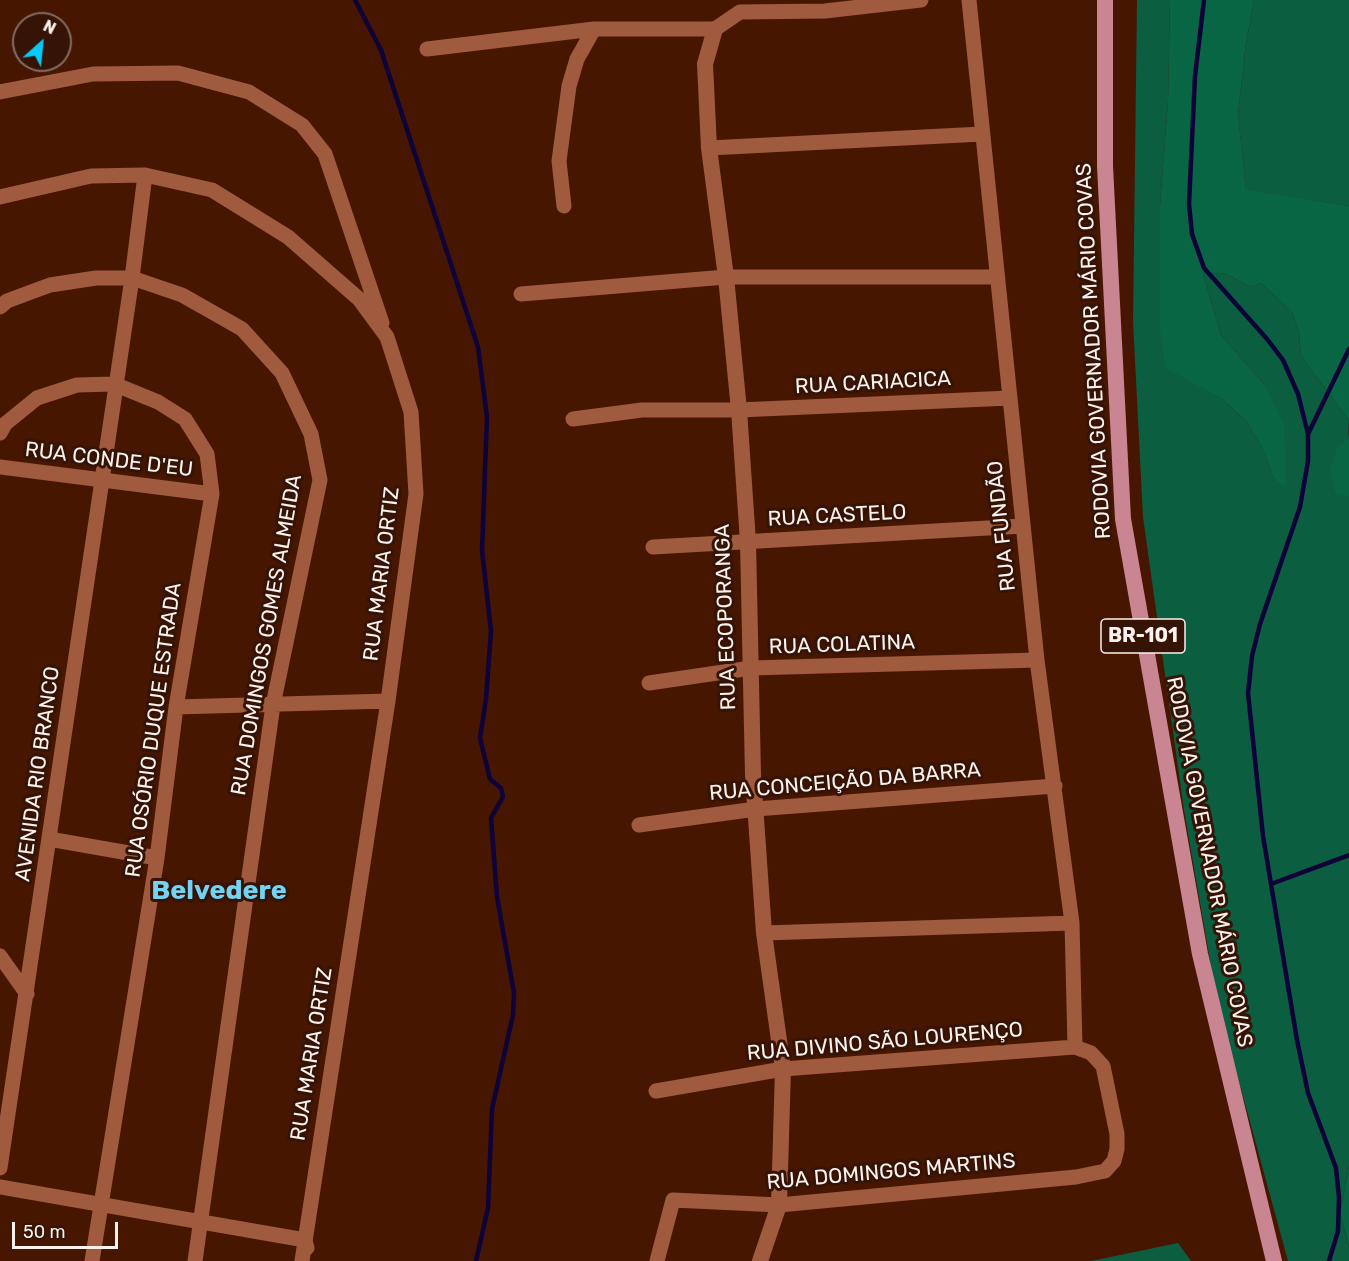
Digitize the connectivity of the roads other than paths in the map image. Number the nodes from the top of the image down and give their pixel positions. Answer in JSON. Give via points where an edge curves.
{"nodes":[{"id":1,"x":921,"y":0,"type":"edge"},
{"id":2,"x":969,"y":0,"type":"edge"},
{"id":3,"x":1105,"y":0,"type":"edge"},
{"id":4,"x":594,"y":29,"type":"junction"},
{"id":5,"x":715,"y":29,"type":"junction"},
{"id":6,"x":427,"y":49,"type":"dead end"},
{"id":7,"x":0,"y":92,"type":"edge"},
{"id":8,"x":982,"y":134,"type":"junction"},
{"id":9,"x":710,"y":148,"type":"junction"},
{"id":10,"x":145,"y":175,"type":"junction"},
{"id":11,"x":0,"y":197,"type":"edge"},
{"id":12,"x":564,"y":206,"type":"dead end"},
{"id":13,"x":726,"y":277,"type":"junction"},
{"id":14,"x":998,"y":277,"type":"junction"},
{"id":15,"x":132,"y":279,"type":"junction"},
{"id":16,"x":520,"y":294,"type":"dead end"},
{"id":17,"x":0,"y":307,"type":"edge"},
{"id":18,"x":387,"y":338,"type":"junction"},
{"id":19,"x":114,"y":384,"type":"junction"},
{"id":20,"x":1010,"y":398,"type":"junction"},
{"id":21,"x":739,"y":410,"type":"junction"},
{"id":22,"x":573,"y":419,"type":"dead end"},
{"id":23,"x":0,"y":433,"type":"edge"},
{"id":24,"x":0,"y":467,"type":"edge"},
{"id":25,"x":101,"y":480,"type":"junction"},
{"id":26,"x":213,"y":494,"type":"junction"},
{"id":27,"x":1023,"y":526,"type":"junction"},
{"id":28,"x":748,"y":542,"type":"junction"},
{"id":29,"x":653,"y":547,"type":"dead end"},
{"id":30,"x":1037,"y":660,"type":"junction"},
{"id":31,"x":751,"y":668,"type":"junction"},
{"id":32,"x":649,"y":683,"type":"dead end"},
{"id":33,"x":388,"y":701,"type":"junction"},
{"id":34,"x":273,"y":705,"type":"junction"},
{"id":35,"x":176,"y":707,"type":"junction"},
{"id":36,"x":1054,"y":786,"type":"junction"},
{"id":37,"x":756,"y":809,"type":"junction"},
{"id":38,"x":639,"y":825,"type":"dead end"},
{"id":39,"x":50,"y":839,"type":"junction"},
{"id":40,"x":157,"y":858,"type":"junction"},
{"id":41,"x":1072,"y":923,"type":"junction"},
{"id":42,"x":765,"y":933,"type":"junction"},
{"id":43,"x":0,"y":956,"type":"edge"},
{"id":44,"x":27,"y":994,"type":"junction"},
{"id":45,"x":1079,"y":1048,"type":"junction"},
{"id":46,"x":783,"y":1069,"type":"junction"},
{"id":47,"x":656,"y":1091,"type":"dead end"},
{"id":48,"x":0,"y":1168,"type":"edge"},
{"id":49,"x":0,"y":1187,"type":"edge"},
{"id":50,"x":101,"y":1205,"type":"junction"},
{"id":51,"x":779,"y":1205,"type":"junction"},
{"id":52,"x":200,"y":1222,"type":"junction"},
{"id":53,"x":305,"y":1240,"type":"junction"},
{"id":54,"x":92,"y":1261,"type":"edge"},
{"id":55,"x":195,"y":1261,"type":"edge"},
{"id":56,"x":302,"y":1261,"type":"edge"},
{"id":57,"x":310,"y":1261,"type":"edge"},
{"id":58,"x":657,"y":1261,"type":"edge"},
{"id":59,"x":760,"y":1261,"type":"edge"},
{"id":60,"x":1274,"y":1261,"type":"edge"}],
"edges":[{"from":1,"to":5,"type":"street","via":[[825,11],[740,12]]},
{"from":2,"to":8,"type":"street","name":"RUA FUNDÃO"},
{"from":3,"to":60,"type":"main road","name":"RODOVIA GOVERNADOR MÁRIO COVAS","number":"BR-101","via":[[1105,166],[1123,519],[1200,954]]},
{"from":4,"to":5,"type":"street"},
{"from":4,"to":6,"type":"street"},
{"from":4,"to":12,"type":"street","via":[[577,59],[569,86],[559,161]]},
{"from":5,"to":9,"type":"street","name":"RUA ECOPORANGA","via":[[705,64]]},
{"from":7,"to":18,"type":"street","via":[[93,74],[178,73],[249,92],[302,125],[326,154]]},
{"from":8,"to":9,"type":"street"},
{"from":8,"to":14,"type":"street","name":"RUA FUNDÃO"},
{"from":9,"to":13,"type":"street","name":"RUA ECOPORANGA"},
{"from":10,"to":11,"type":"street","name":"RUA MARIA ORTIZ","via":[[91,176]]},
{"from":10,"to":15,"type":"street","name":"AVENIDA RIO BRANCO"},
{"from":10,"to":18,"type":"street","name":"RUA MARIA ORTIZ","via":[[212,190],[288,237],[358,299]]},
{"from":13,"to":14,"type":"street"},
{"from":13,"to":16,"type":"street"},
{"from":13,"to":21,"type":"street","name":"RUA ECOPORANGA"},
{"from":14,"to":20,"type":"street","name":"RUA FUNDÃO"},
{"from":15,"to":17,"type":"street","name":"RUA DOMINGOS GOMES ALMEIDA","via":[[96,278],[50,285]]},
{"from":15,"to":19,"type":"street","name":"AVENIDA RIO BRANCO"},
{"from":15,"to":34,"type":"street","name":"RUA DOMINGOS GOMES ALMEIDA","via":[[182,296],[242,329],[282,373],[311,434],[320,480]]},
{"from":18,"to":33,"type":"street","name":"RUA MARIA ORTIZ","via":[[411,412],[416,494]]},
{"from":19,"to":23,"type":"street","name":"RUA OSÓRIO DUQUE ESTRADA","via":[[77,385],[37,398],[5,424]]},
{"from":19,"to":25,"type":"street","name":"AVENIDA RIO BRANCO"},
{"from":19,"to":26,"type":"street","name":"RUA OSÓRIO DUQUE ESTRADA","via":[[185,418],[207,454]]},
{"from":20,"to":21,"type":"street","name":"RUA CARIACICA"},
{"from":20,"to":27,"type":"street","name":"RUA FUNDÃO"},
{"from":21,"to":22,"type":"street","name":"RUA CARIACICA","via":[[642,410]]},
{"from":21,"to":28,"type":"street","name":"RUA ECOPORANGA"},
{"from":24,"to":25,"type":"street","name":"RUA CONDE D'EU"},
{"from":25,"to":26,"type":"street","name":"RUA CONDE D'EU"},
{"from":25,"to":39,"type":"street","name":"AVENIDA RIO BRANCO"},
{"from":26,"to":35,"type":"street","name":"RUA OSÓRIO DUQUE ESTRADA"},
{"from":27,"to":28,"type":"street","name":"RUA CASTELO"},
{"from":27,"to":30,"type":"street","name":"RUA FUNDÃO"},
{"from":28,"to":29,"type":"street","name":"RUA CASTELO"},
{"from":28,"to":31,"type":"street","name":"RUA ECOPORANGA"},
{"from":30,"to":31,"type":"street","name":"RUA COLATINA"},
{"from":30,"to":36,"type":"street","name":"RUA FUNDÃO"},
{"from":31,"to":32,"type":"street","name":"RUA COLATINA"},
{"from":31,"to":37,"type":"street","name":"RUA ECOPORANGA"},
{"from":33,"to":34,"type":"street"},
{"from":33,"to":53,"type":"street","name":"RUA MARIA ORTIZ"},
{"from":34,"to":35,"type":"street"},
{"from":34,"to":52,"type":"street","name":"RUA DOMINGOS GOMES ALMEIDA"},
{"from":35,"to":40,"type":"street","name":"RUA OSÓRIO DUQUE ESTRADA"},
{"from":36,"to":37,"type":"street","name":"RUA CONCEIÇÃO DA BARRA"},
{"from":36,"to":41,"type":"street","name":"RUA FUNDÃO"},
{"from":37,"to":38,"type":"street","name":"RUA CONCEIÇÃO DA BARRA"},
{"from":37,"to":42,"type":"street","name":"RUA ECOPORANGA"},
{"from":39,"to":40,"type":"street"},
{"from":39,"to":44,"type":"street","name":"AVENIDA RIO BRANCO"},
{"from":40,"to":50,"type":"street","name":"RUA OSÓRIO DUQUE ESTRADA"},
{"from":41,"to":42,"type":"street"},
{"from":41,"to":45,"type":"street","name":"RUA FUNDÃO"},
{"from":42,"to":46,"type":"street","name":"RUA ECOPORANGA"},
{"from":43,"to":44,"type":"street"},
{"from":44,"to":48,"type":"street","name":"AVENIDA RIO BRANCO"},
{"from":45,"to":46,"type":"street","name":"RUA DIVINO SÃO LOURENÇO"},
{"from":45,"to":51,"type":"street","name":"RUA DOMINGOS MARTINS","via":[[1091,1053],[1103,1066],[1117,1134],[1114,1161],[1105,1171]]},
{"from":46,"to":47,"type":"street","name":"RUA DIVINO SÃO LOURENÇO"},
{"from":46,"to":51,"type":"street","name":"RUA ECOPORANGA"},
{"from":49,"to":50,"type":"street"},
{"from":50,"to":52,"type":"street"},
{"from":50,"to":54,"type":"street","name":"RUA OSÓRIO DUQUE ESTRADA"},
{"from":51,"to":58,"type":"street","name":"RUA DOMINGOS MARTINS","via":[[673,1200]]},
{"from":51,"to":59,"type":"street","name":"RUA ECOPORANGA"},
{"from":52,"to":53,"type":"street"},
{"from":52,"to":55,"type":"street","name":"RUA DOMINGOS GOMES ALMEIDA"},
{"from":53,"to":56,"type":"street","name":"RUA MARIA ORTIZ"},
{"from":53,"to":57,"type":"street"}]}
